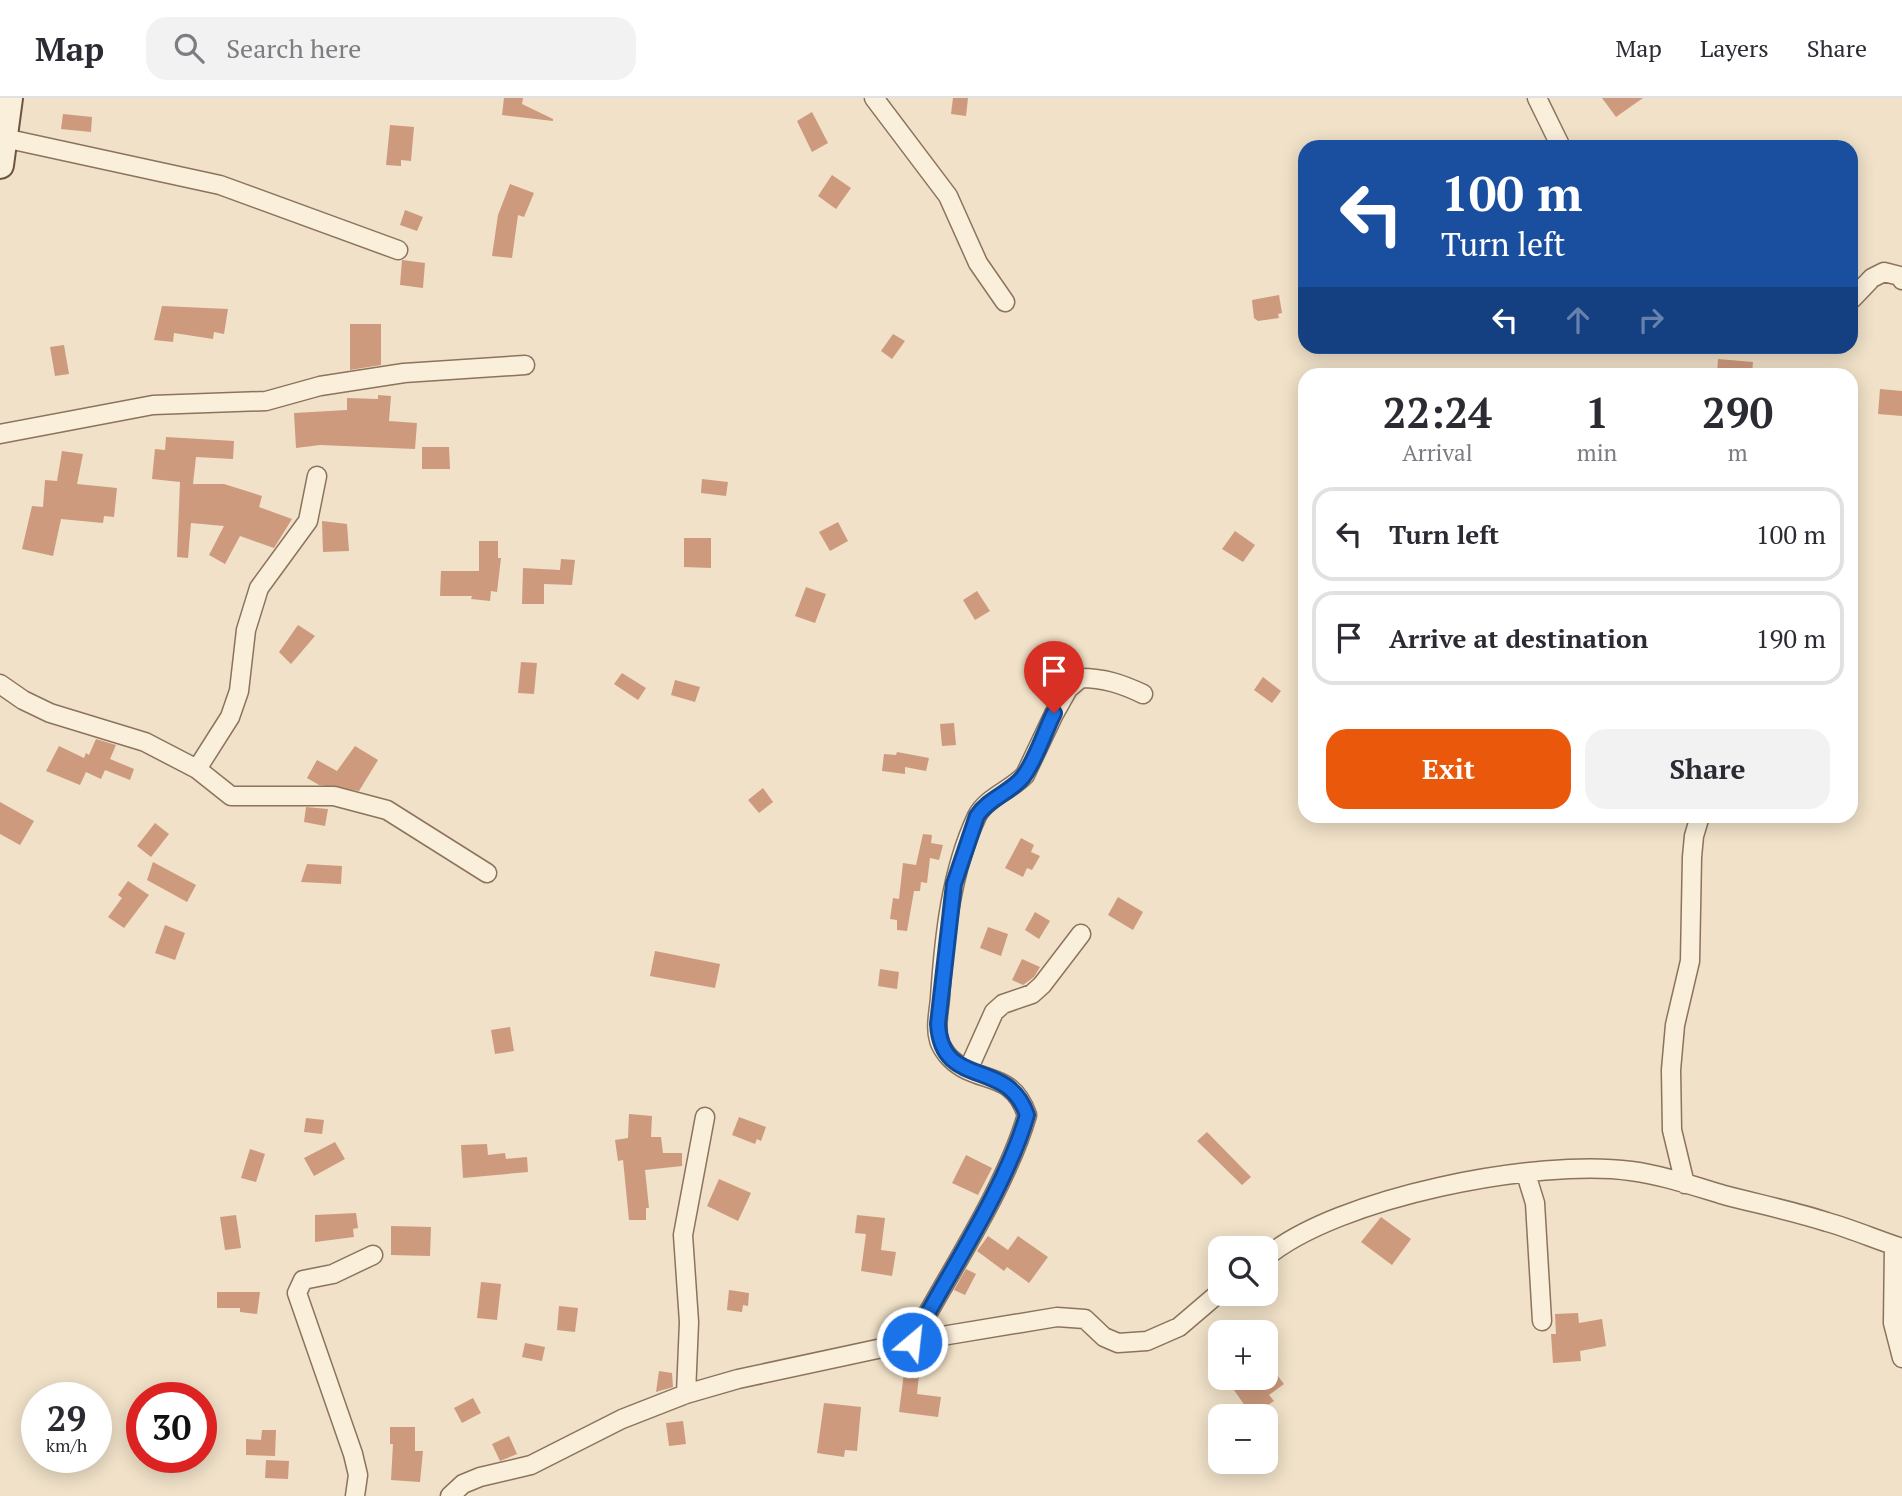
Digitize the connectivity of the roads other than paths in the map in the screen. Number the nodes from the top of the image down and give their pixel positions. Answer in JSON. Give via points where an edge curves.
{"nodes":[{"id":1,"x":9,"y":98,"type":"edge"},
{"id":2,"x":874,"y":98,"type":"edge"},
{"id":3,"x":1537,"y":98,"type":"edge"},
{"id":4,"x":4,"y":138,"type":"junction"},
{"id":5,"x":1558,"y":140,"type":"edge"},
{"id":6,"x":0,"y":165,"type":"edge"},
{"id":7,"x":398,"y":250,"type":"dead end"},
{"id":8,"x":1902,"y":280,"type":"edge"},
{"id":9,"x":1858,"y":293,"type":"edge"},
{"id":10,"x":1005,"y":302,"type":"dead end"},
{"id":11,"x":525,"y":365,"type":"dead end"},
{"id":12,"x":0,"y":434,"type":"edge"},
{"id":13,"x":317,"y":476,"type":"dead end"},
{"id":14,"x":0,"y":684,"type":"edge"},
{"id":15,"x":1143,"y":694,"type":"dead end"},
{"id":16,"x":197,"y":769,"type":"junction"},
{"id":17,"x":1698,"y":823,"type":"edge"},
{"id":18,"x":487,"y":873,"type":"dead end"},
{"id":19,"x":1081,"y":934,"type":"dead end"},
{"id":20,"x":968,"y":1070,"type":"junction"},
{"id":21,"x":705,"y":1117,"type":"dead end"},
{"id":22,"x":1526,"y":1174,"type":"junction"},
{"id":23,"x":1685,"y":1184,"type":"junction"},
{"id":24,"x":1278,"y":1247,"type":"edge"},
{"id":25,"x":1898,"y":1247,"type":"edge"},
{"id":26,"x":373,"y":1255,"type":"dead end"},
{"id":27,"x":1208,"y":1302,"type":"edge"},
{"id":28,"x":1542,"y":1321,"type":"dead end"},
{"id":29,"x":912,"y":1342,"type":"junction"},
{"id":30,"x":1902,"y":1358,"type":"edge"},
{"id":31,"x":686,"y":1394,"type":"junction"},
{"id":32,"x":355,"y":1496,"type":"edge"},
{"id":33,"x":450,"y":1496,"type":"edge"}],
"edges":[{"from":1,"to":4,"type":"main road"},
{"from":2,"to":10,"type":"street","via":[[948,196],[978,263]]},
{"from":3,"to":5,"type":"street"},
{"from":4,"to":6,"type":"main road"},
{"from":4,"to":7,"type":"street","via":[[220,185]]},
{"from":8,"to":9,"type":"street","via":[[1884,272]]},
{"from":11,"to":12,"type":"street","via":[[404,373],[320,386],[266,401],[153,405]]},
{"from":13,"to":16,"type":"street","via":[[308,521],[255,599],[230,717]]},
{"from":14,"to":16,"type":"street","via":[[50,713],[145,742]]},
{"from":15,"to":20,"type":"street","via":[[1117,682],[1081,678],[1054,713],[1025,775],[983,806],[977,816],[954,884],[938,1024],[939,1041],[949,1058]]},
{"from":16,"to":18,"type":"street","via":[[231,796],[334,796],[387,810]]},
{"from":17,"to":23,"type":"street","via":[[1692,857],[1690,961],[1675,1025],[1671,1070],[1672,1130]]},
{"from":19,"to":20,"type":"street","via":[[1032,994],[994,1012]]},
{"from":20,"to":29,"type":"street","via":[[1012,1087],[1027,1115],[979,1220]]},
{"from":21,"to":31,"type":"street","via":[[684,1235],[689,1322]]},
{"from":22,"to":23,"type":"street","via":[[1630,1171]]},
{"from":22,"to":24,"type":"street","via":[[1467,1180],[1353,1211]]},
{"from":22,"to":28,"type":"street","via":[[1535,1203]]},
{"from":23,"to":25,"type":"street","via":[[1826,1222]]},
{"from":25,"to":30,"type":"street","via":[[1893,1323]]},
{"from":26,"to":32,"type":"street","via":[[333,1274],[303,1280],[297,1293],[353,1454],[358,1475]]},
{"from":27,"to":29,"type":"street","via":[[1179,1327],[1147,1341],[1118,1343],[1085,1319],[1070,1316]]},
{"from":29,"to":31,"type":"street"},
{"from":31,"to":33,"type":"street","via":[[586,1434],[531,1465],[463,1484]]}]}
